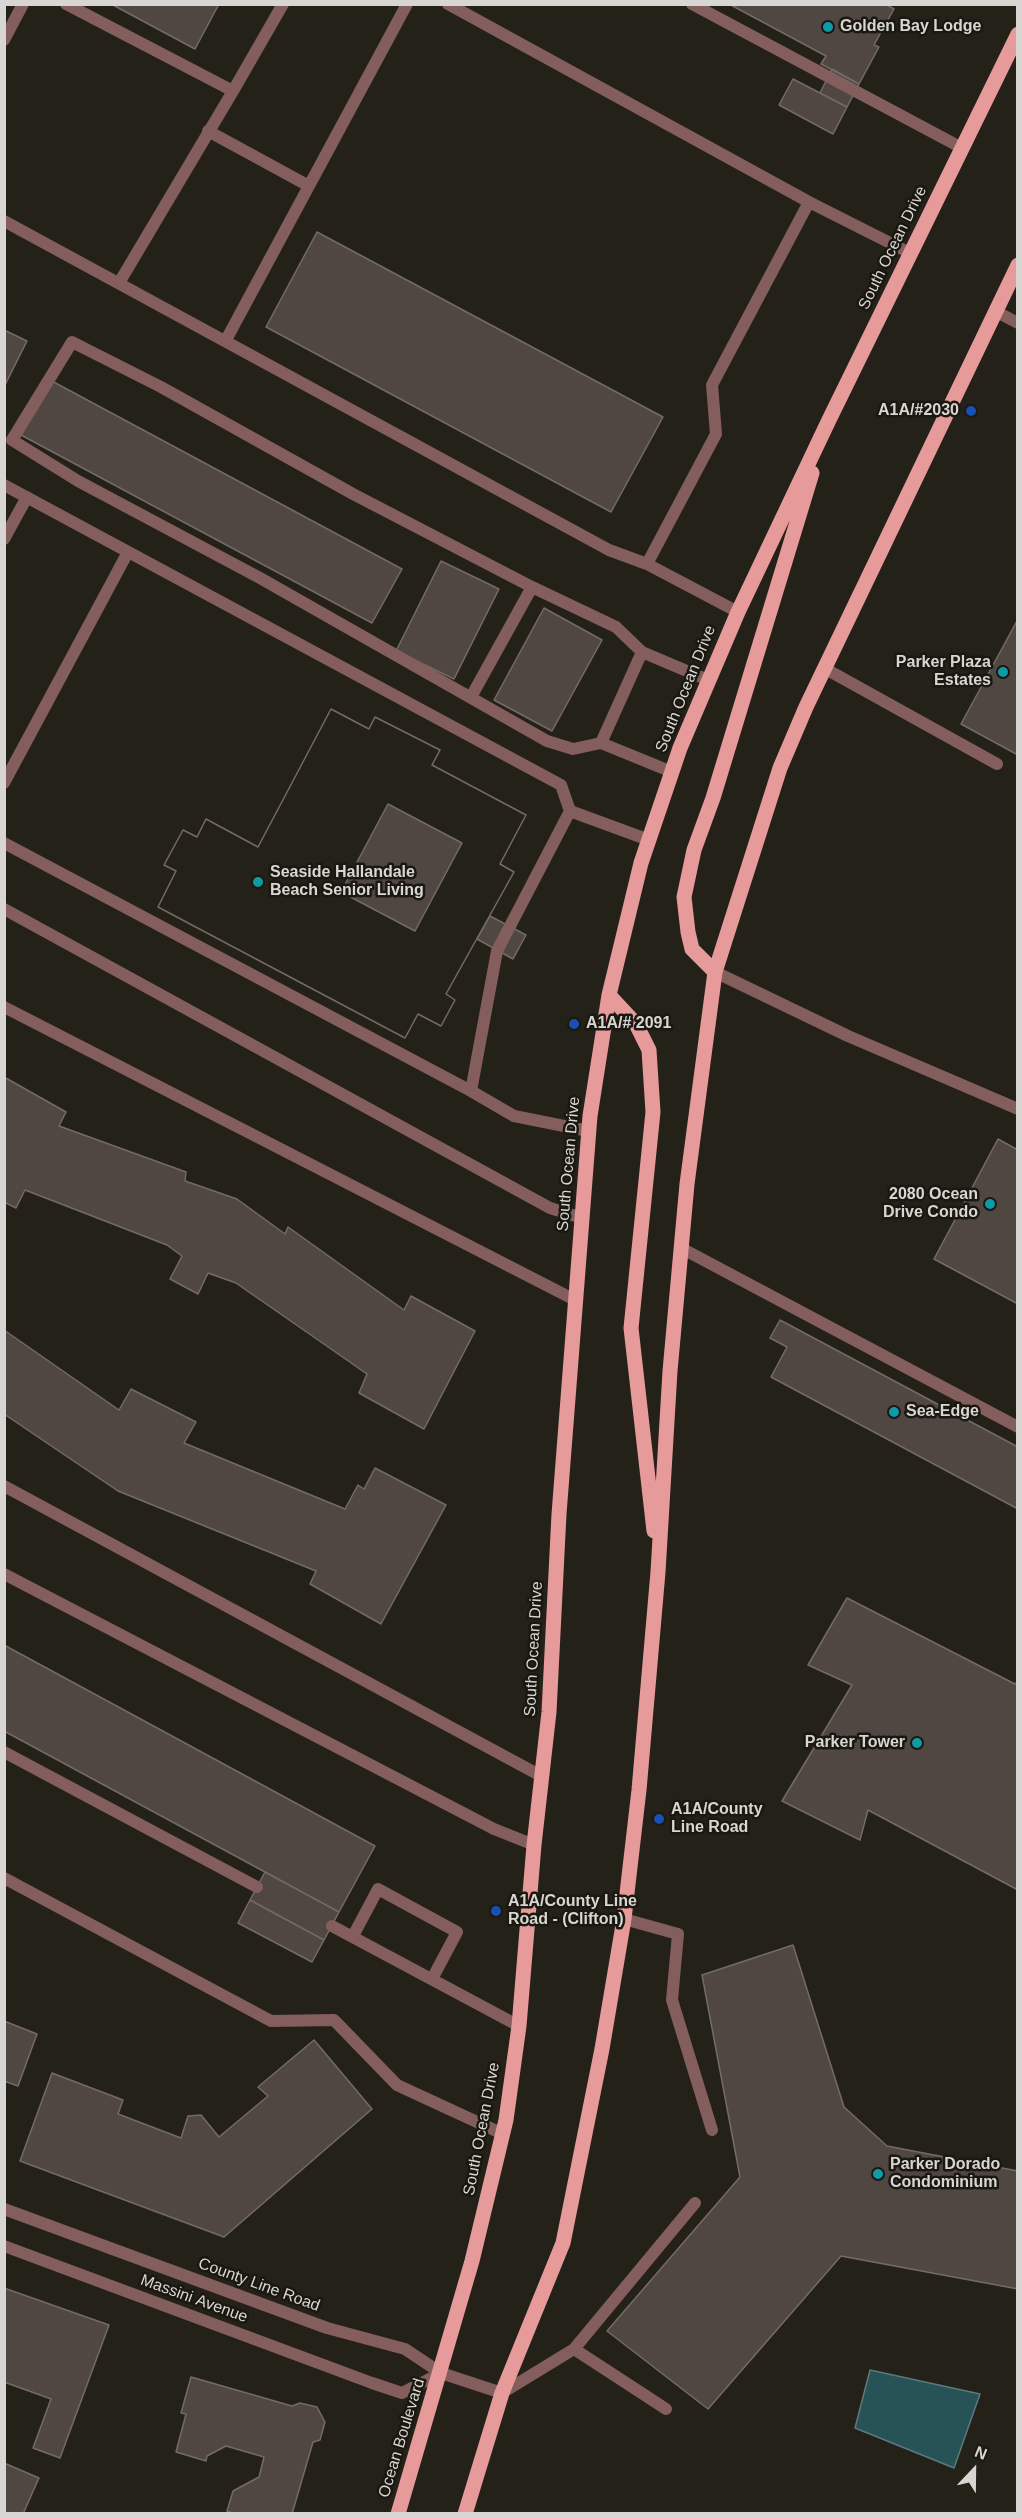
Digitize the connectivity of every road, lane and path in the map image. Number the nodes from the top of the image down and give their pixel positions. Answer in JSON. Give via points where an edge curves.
{"nodes":[{"id":1,"x":23,"y":4,"type":"edge"},
{"id":2,"x":66,"y":4,"type":"edge"},
{"id":3,"x":283,"y":4,"type":"edge"},
{"id":4,"x":407,"y":4,"type":"edge"},
{"id":5,"x":447,"y":4,"type":"edge"},
{"id":6,"x":692,"y":4,"type":"edge"},
{"id":7,"x":1017,"y":34,"type":"edge"},
{"id":8,"x":4,"y":40,"type":"edge"},
{"id":9,"x":233,"y":90,"type":"junction"},
{"id":10,"x":208,"y":131,"type":"junction"},
{"id":11,"x":962,"y":148,"type":"junction"},
{"id":12,"x":309,"y":186,"type":"junction"},
{"id":13,"x":809,"y":202,"type":"junction"},
{"id":14,"x":4,"y":221,"type":"edge"},
{"id":15,"x":910,"y":254,"type":"junction"},
{"id":16,"x":1017,"y":265,"type":"edge"},
{"id":17,"x":119,"y":284,"type":"junction"},
{"id":18,"x":995,"y":311,"type":"junction"},
{"id":19,"x":1017,"y":323,"type":"edge"},
{"id":20,"x":226,"y":340,"type":"junction"},
{"id":21,"x":828,"y":422,"type":"junction"},
{"id":22,"x":4,"y":485,"type":"edge"},
{"id":23,"x":27,"y":497,"type":"junction"},
{"id":24,"x":4,"y":539,"type":"edge"},
{"id":25,"x":128,"y":552,"type":"junction"},
{"id":26,"x":647,"y":564,"type":"junction"},
{"id":27,"x":532,"y":587,"type":"junction"},
{"id":28,"x":738,"y":612,"type":"junction"},
{"id":29,"x":642,"y":652,"type":"junction"},
{"id":30,"x":824,"y":668,"type":"junction"},
{"id":31,"x":708,"y":680,"type":"junction"},
{"id":32,"x":471,"y":697,"type":"junction"},
{"id":33,"x":601,"y":743,"type":"junction"},
{"id":34,"x":997,"y":764,"type":"dead end"},
{"id":35,"x":672,"y":772,"type":"junction"},
{"id":36,"x":4,"y":783,"type":"edge"},
{"id":37,"x":570,"y":811,"type":"junction"},
{"id":38,"x":649,"y":840,"type":"junction"},
{"id":39,"x":4,"y":843,"type":"edge"},
{"id":40,"x":4,"y":909,"type":"edge"},
{"id":41,"x":714,"y":972,"type":"junction"},
{"id":42,"x":609,"y":995,"type":"junction"},
{"id":43,"x":4,"y":1007,"type":"edge"},
{"id":44,"x":471,"y":1091,"type":"junction"},
{"id":45,"x":1017,"y":1109,"type":"edge"},
{"id":46,"x":589,"y":1131,"type":"junction"},
{"id":47,"x":582,"y":1218,"type":"junction"},
{"id":48,"x":681,"y":1248,"type":"junction"},
{"id":49,"x":576,"y":1300,"type":"junction"},
{"id":50,"x":1017,"y":1427,"type":"edge"},
{"id":51,"x":4,"y":1486,"type":"edge"},
{"id":52,"x":658,"y":1572,"type":"junction"},
{"id":53,"x":4,"y":1574,"type":"edge"},
{"id":54,"x":4,"y":1752,"type":"edge"},
{"id":55,"x":543,"y":1777,"type":"junction"},
{"id":56,"x":534,"y":1845,"type":"junction"},
{"id":57,"x":4,"y":1878,"type":"edge"},
{"id":58,"x":257,"y":1887,"type":"dead end"},
{"id":59,"x":624,"y":1919,"type":"junction"},
{"id":60,"x":332,"y":1926,"type":"dead end"},
{"id":61,"x":353,"y":1936,"type":"junction"},
{"id":62,"x":432,"y":1979,"type":"junction"},
{"id":63,"x":519,"y":2026,"type":"junction"},
{"id":64,"x":712,"y":2130,"type":"dead end"},
{"id":65,"x":502,"y":2134,"type":"junction"},
{"id":66,"x":695,"y":2203,"type":"dead end"},
{"id":67,"x":4,"y":2209,"type":"edge"},
{"id":68,"x":4,"y":2246,"type":"edge"},
{"id":69,"x":574,"y":2349,"type":"junction"},
{"id":70,"x":441,"y":2373,"type":"junction"},
{"id":71,"x":502,"y":2392,"type":"junction"},
{"id":72,"x":666,"y":2409,"type":"dead end"},
{"id":73,"x":399,"y":2514,"type":"edge"},
{"id":74,"x":465,"y":2514,"type":"edge"}],
"edges":[{"from":1,"to":8,"type":"street"},
{"from":2,"to":9,"type":"street"},
{"from":3,"to":9,"type":"street"},
{"from":4,"to":12,"type":"street"},
{"from":5,"to":13,"type":"street"},
{"from":6,"to":11,"type":"street"},
{"from":7,"to":11,"type":"main road","name":"South Ocean Drive"},
{"from":9,"to":10,"type":"street"},
{"from":10,"to":12,"type":"street"},
{"from":10,"to":17,"type":"street"},
{"from":11,"to":15,"type":"main road","name":"South Ocean Drive"},
{"from":12,"to":20,"type":"street"},
{"from":13,"to":15,"type":"street"},
{"from":13,"to":26,"type":"street","via":[[711,385],[716,434]]},
{"from":14,"to":17,"type":"street"},
{"from":15,"to":21,"type":"main road","name":"South Ocean Drive"},
{"from":16,"to":18,"type":"main road"},
{"from":17,"to":20,"type":"street"},
{"from":18,"to":19,"type":"street"},
{"from":18,"to":30,"type":"main road"},
{"from":20,"to":26,"type":"street","via":[[609,550]]},
{"from":21,"to":28,"type":"main road","name":"South Ocean Drive"},
{"from":21,"to":41,"type":"main road","via":[[694,850],[684,897],[692,949]]},
{"from":22,"to":23,"type":"street"},
{"from":23,"to":24,"type":"street"},
{"from":23,"to":25,"type":"street"},
{"from":25,"to":36,"type":"street"},
{"from":25,"to":37,"type":"street","via":[[561,785]]},
{"from":26,"to":28,"type":"street"},
{"from":27,"to":29,"type":"street","via":[[616,627]]},
{"from":27,"to":32,"type":"street"},
{"from":27,"to":32,"type":"street","via":[[72,342],[12,440],[78,481]]},
{"from":28,"to":31,"type":"main road","name":"South Ocean Drive"},
{"from":29,"to":31,"type":"street"},
{"from":29,"to":33,"type":"street"},
{"from":30,"to":34,"type":"street"},
{"from":30,"to":41,"type":"main road","via":[[780,768]]},
{"from":31,"to":35,"type":"main road","name":"South Ocean Drive"},
{"from":32,"to":33,"type":"street","via":[[547,741],[573,749]]},
{"from":33,"to":35,"type":"street"},
{"from":35,"to":38,"type":"main road","name":"South Ocean Drive"},
{"from":37,"to":38,"type":"street"},
{"from":37,"to":44,"type":"street","via":[[497,951]]},
{"from":38,"to":42,"type":"main road","name":"South Ocean Drive"},
{"from":39,"to":44,"type":"street"},
{"from":40,"to":47,"type":"street","via":[[550,1208]]},
{"from":41,"to":45,"type":"street","via":[[848,1036]]},
{"from":41,"to":48,"type":"main road"},
{"from":42,"to":46,"type":"main road","name":"South Ocean Drive"},
{"from":42,"to":52,"type":"main road","via":[[636,1024],[650,1050],[652,1112],[631,1328]]},
{"from":43,"to":49,"type":"street"},
{"from":44,"to":46,"type":"street","via":[[514,1116]]},
{"from":46,"to":47,"type":"main road","name":"South Ocean Drive"},
{"from":47,"to":49,"type":"main road","name":"South Ocean Drive"},
{"from":48,"to":50,"type":"street"},
{"from":48,"to":52,"type":"main road"},
{"from":49,"to":55,"type":"main road","name":"South Ocean Drive"},
{"from":51,"to":55,"type":"street"},
{"from":52,"to":59,"type":"main road"},
{"from":53,"to":56,"type":"street","via":[[494,1829]]},
{"from":54,"to":58,"type":"street"},
{"from":55,"to":56,"type":"main road","name":"South Ocean Drive"},
{"from":56,"to":63,"type":"main road","name":"South Ocean Drive"},
{"from":57,"to":65,"type":"street","via":[[271,2021],[334,2020],[397,2085]]},
{"from":59,"to":64,"type":"street","via":[[678,1934],[672,2000]]},
{"from":59,"to":71,"type":"main road","via":[[563,2243]]},
{"from":60,"to":61,"type":"street"},
{"from":61,"to":62,"type":"street"},
{"from":61,"to":62,"type":"street","via":[[378,1889],[457,1932]]},
{"from":62,"to":63,"type":"street"},
{"from":63,"to":65,"type":"main road","name":"South Ocean Drive"},
{"from":65,"to":70,"type":"main road","name":"South Ocean Drive"},
{"from":66,"to":69,"type":"street"},
{"from":67,"to":70,"type":"street","name":"County Line Road","via":[[327,2328],[405,2349]]},
{"from":68,"to":70,"type":"street","name":"Massini Avenue","via":[[402,2393]]},
{"from":69,"to":71,"type":"street"},
{"from":69,"to":72,"type":"street"},
{"from":70,"to":71,"type":"street","name":"County Line Road"},
{"from":70,"to":73,"type":"main road","name":"Ocean Boulevard"},
{"from":71,"to":74,"type":"main road"}]}
